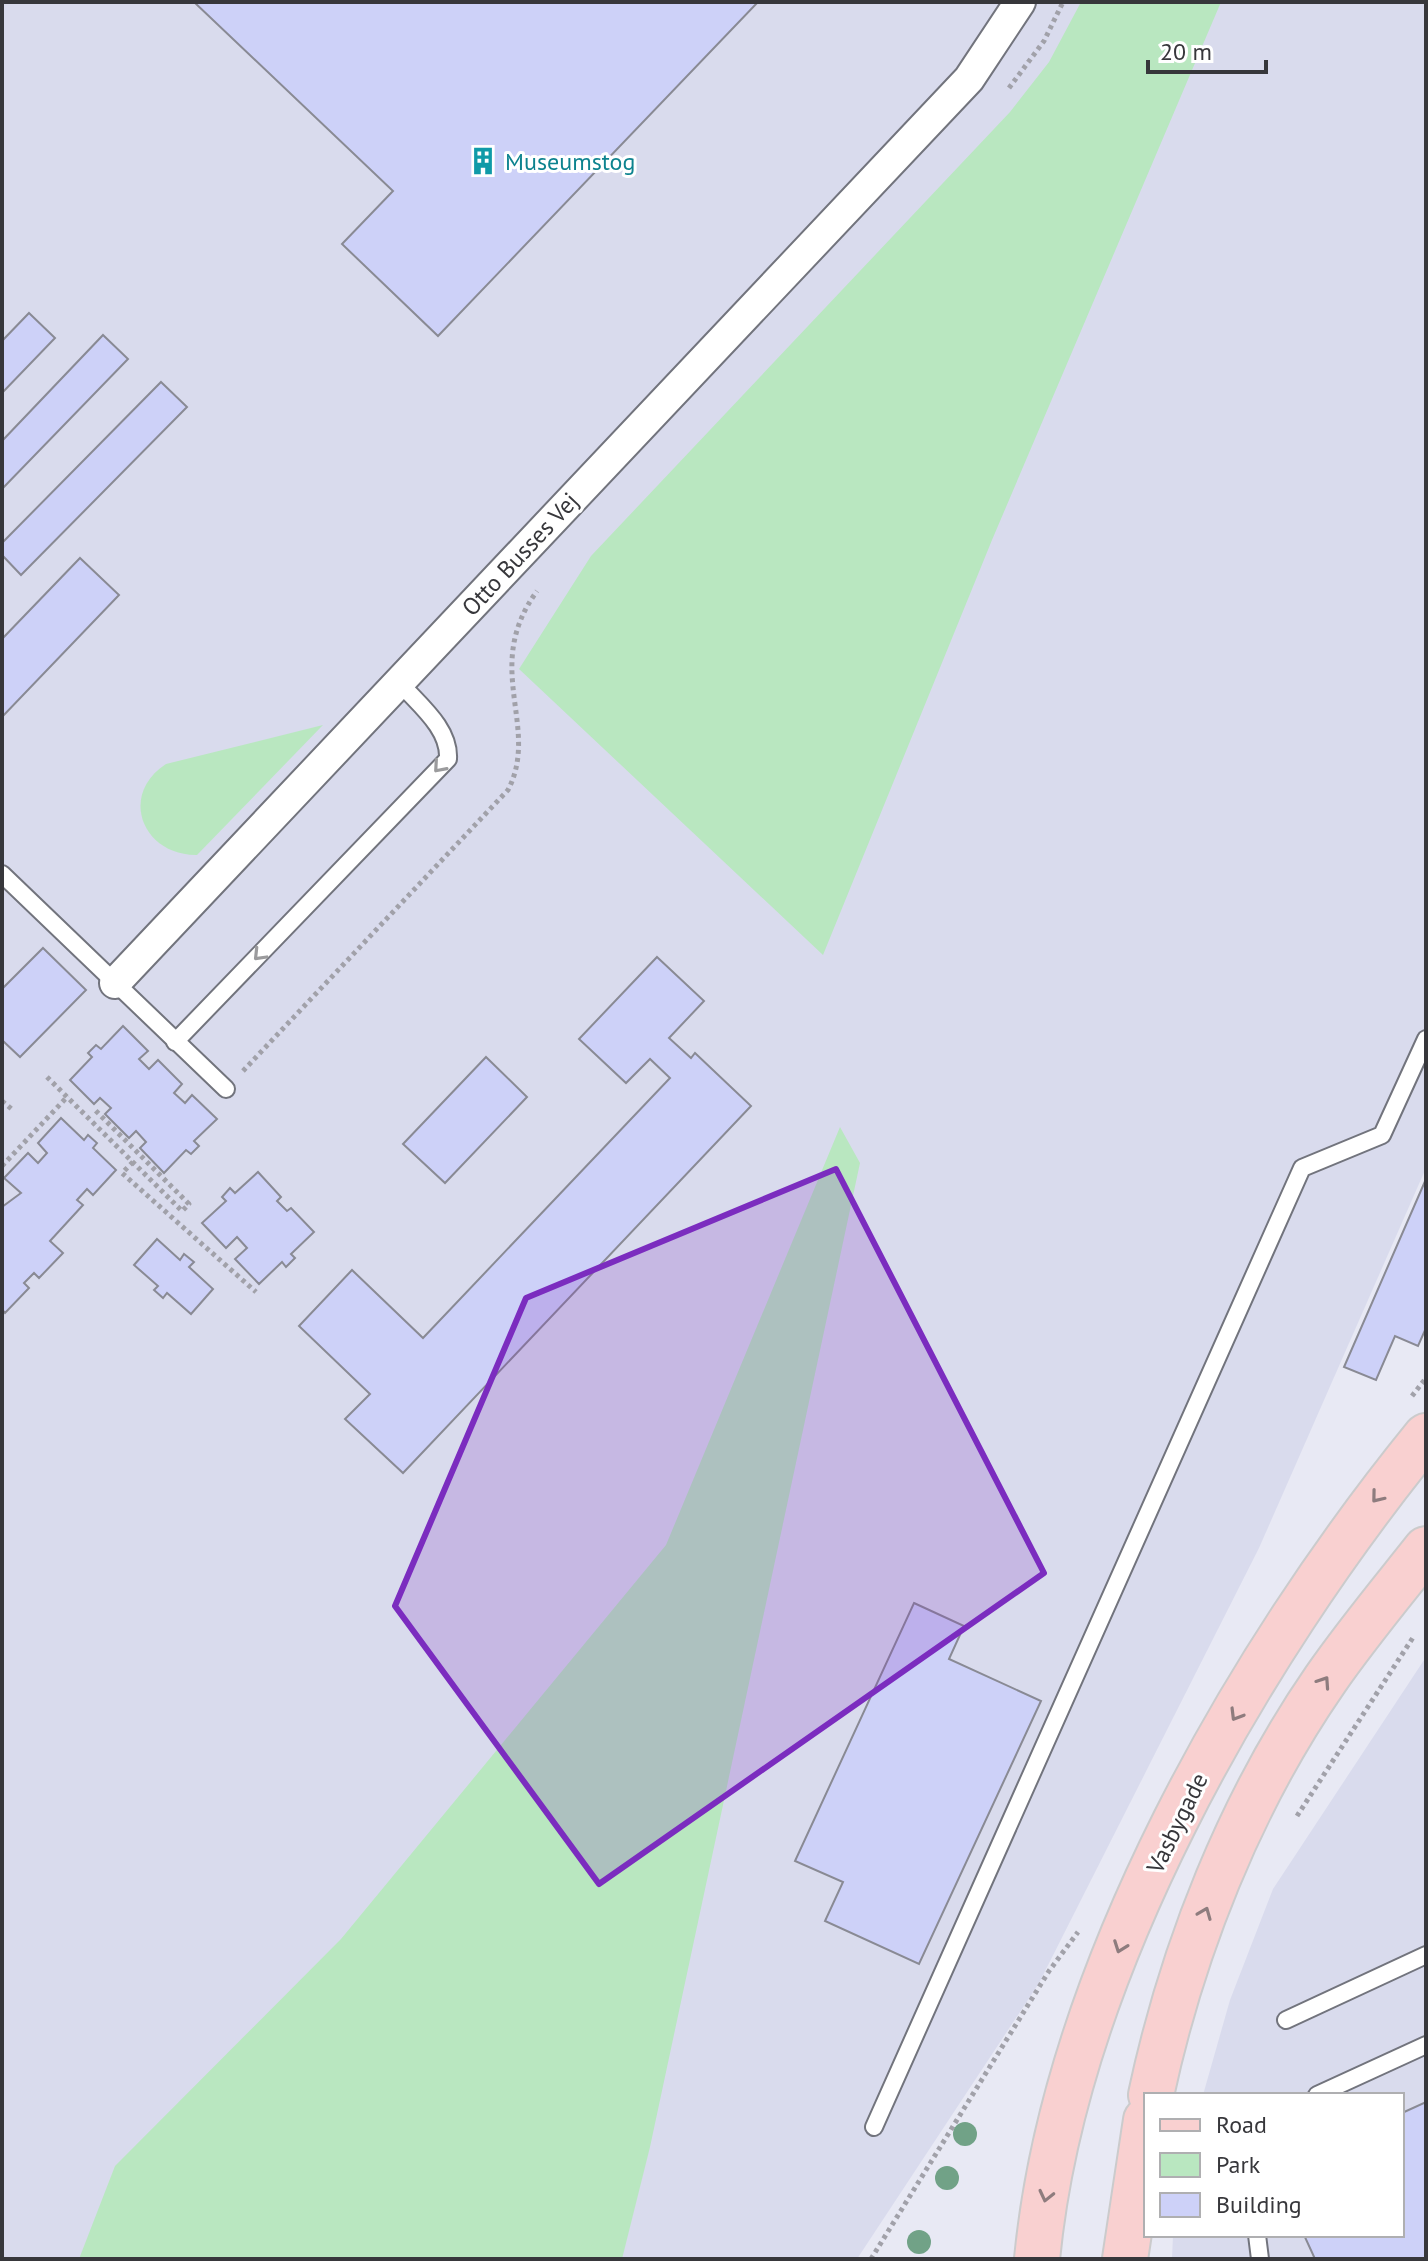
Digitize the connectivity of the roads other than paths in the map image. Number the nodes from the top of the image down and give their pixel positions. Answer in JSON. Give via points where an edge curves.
{"nodes":[{"id":1,"x":1020,"y":2,"type":"edge"},
{"id":2,"x":399,"y":682,"type":"junction"},
{"id":3,"x":2,"y":874,"type":"edge"},
{"id":4,"x":115,"y":983,"type":"junction"},
{"id":5,"x":1426,"y":1039,"type":"edge"},
{"id":6,"x":175,"y":1042,"type":"junction"},
{"id":7,"x":226,"y":1089,"type":"road end"},
{"id":8,"x":1426,"y":1436,"type":"edge"},
{"id":9,"x":1426,"y":1549,"type":"edge"},
{"id":10,"x":1426,"y":1955,"type":"edge"},
{"id":11,"x":1286,"y":2020,"type":"dead end"},
{"id":12,"x":1426,"y":2045,"type":"edge"},
{"id":13,"x":1151,"y":2093,"type":"edge"},
{"id":14,"x":1321,"y":2093,"type":"edge"},
{"id":15,"x":874,"y":2127,"type":"dead end"},
{"id":16,"x":1144,"y":2133,"type":"edge"},
{"id":17,"x":1257,"y":2237,"type":"edge"},
{"id":18,"x":1037,"y":2259,"type":"edge"},
{"id":19,"x":1125,"y":2259,"type":"edge"},
{"id":20,"x":1260,"y":2259,"type":"edge"}],
"edges":[{"from":1,"to":2,"type":"street","name":"Otto Busses Vej","via":[[969,79]]},
{"from":2,"to":4,"type":"street","name":"Otto Busses Vej"},
{"from":2,"to":6,"type":"lane","one_way":true,"via":[[441,730],[449,744],[448,759]]},
{"from":3,"to":4,"type":"lane"},
{"from":4,"to":6,"type":"lane"},
{"from":5,"to":15,"type":"lane","via":[[1382,1135],[1302,1168]]},
{"from":6,"to":7,"type":"lane"},
{"from":8,"to":18,"type":"main road","name":"Vasbygade","one_way":true,"via":[[1368,1508],[1284,1635],[1202,1772],[1127,1926],[1077,2064],[1041,2218]]},
{"from":13,"to":9,"type":"main road","one_way":true,"via":[[1165,2030],[1204,1915],[1259,1791],[1324,1680]]},
{"from":10,"to":11,"type":"lane"},
{"from":12,"to":14,"type":"lane"},
{"from":16,"to":19,"type":"main road"},
{"from":17,"to":20,"type":"lane"}]}
